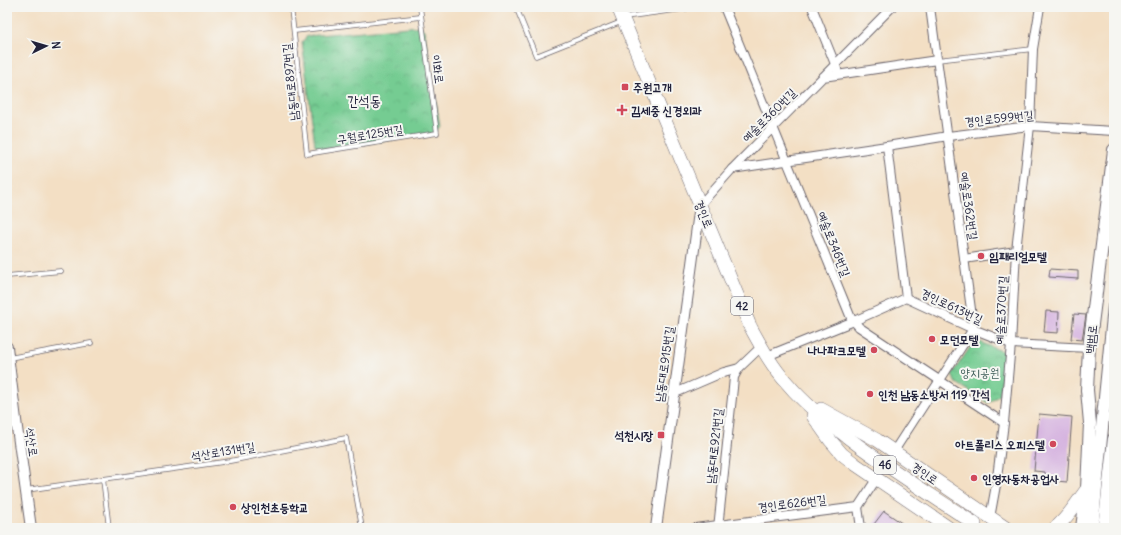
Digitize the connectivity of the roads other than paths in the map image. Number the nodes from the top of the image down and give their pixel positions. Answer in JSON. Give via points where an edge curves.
{"nodes":[{"id":1,"x":291,"y":7,"type":"edge"},
{"id":2,"x":420,"y":7,"type":"edge"},
{"id":3,"x":516,"y":7,"type":"edge"},
{"id":4,"x":697,"y":7,"type":"edge"},
{"id":5,"x":724,"y":7,"type":"edge"},
{"id":6,"x":812,"y":7,"type":"edge"},
{"id":7,"x":892,"y":7,"type":"edge"},
{"id":8,"x":930,"y":7,"type":"edge"},
{"id":9,"x":1040,"y":7,"type":"edge"},
{"id":10,"x":621,"y":15,"type":"edge"},
{"id":11,"x":421,"y":17,"type":"junction"},
{"id":12,"x":294,"y":31,"type":"junction"},
{"id":13,"x":1033,"y":49,"type":"junction"},
{"id":14,"x":937,"y":60,"type":"junction"},
{"id":15,"x":835,"y":65,"type":"junction"},
{"id":16,"x":839,"y":74,"type":"junction"},
{"id":17,"x":823,"y":77,"type":"junction"},
{"id":18,"x":1030,"y":126,"type":"junction"},
{"id":19,"x":773,"y":128,"type":"junction"},
{"id":20,"x":1114,"y":131,"type":"edge"},
{"id":21,"x":437,"y":133,"type":"joint"},
{"id":22,"x":948,"y":136,"type":"junction"},
{"id":23,"x":887,"y":146,"type":"junction"},
{"id":24,"x":1114,"y":150,"type":"edge"},
{"id":25,"x":307,"y":154,"type":"joint"},
{"id":26,"x":787,"y":161,"type":"junction"},
{"id":27,"x":732,"y":169,"type":"junction"},
{"id":28,"x":700,"y":204,"type":"junction"},
{"id":29,"x":1016,"y":251,"type":"junction"},
{"id":30,"x":964,"y":259,"type":"junction"},
{"id":31,"x":61,"y":271,"type":"dead end"},
{"id":32,"x":7,"y":276,"type":"edge"},
{"id":33,"x":906,"y":298,"type":"junction"},
{"id":34,"x":1114,"y":307,"type":"edge"},
{"id":35,"x":854,"y":321,"type":"junction"},
{"id":36,"x":973,"y":329,"type":"junction"},
{"id":37,"x":91,"y":343,"type":"dead end"},
{"id":38,"x":1012,"y":344,"type":"junction"},
{"id":39,"x":7,"y":347,"type":"edge"},
{"id":40,"x":1089,"y":348,"type":"junction"},
{"id":41,"x":764,"y":352,"type":"junction"},
{"id":42,"x":7,"y":359,"type":"edge"},
{"id":43,"x":740,"y":368,"type":"junction"},
{"id":44,"x":940,"y":380,"type":"junction"},
{"id":45,"x":674,"y":394,"type":"junction"},
{"id":46,"x":800,"y":398,"type":"junction"},
{"id":47,"x":1004,"y":423,"type":"junction"},
{"id":48,"x":1114,"y":438,"type":"edge"},
{"id":49,"x":894,"y":452,"type":"junction"},
{"id":50,"x":877,"y":478,"type":"junction"},
{"id":51,"x":103,"y":479,"type":"junction"},
{"id":52,"x":1086,"y":489,"type":"junction"},
{"id":53,"x":25,"y":490,"type":"junction"},
{"id":54,"x":858,"y":507,"type":"junction"},
{"id":55,"x":1106,"y":512,"type":"junction"},
{"id":56,"x":985,"y":515,"type":"junction"},
{"id":57,"x":718,"y":526,"type":"edge"},
{"id":58,"x":978,"y":526,"type":"edge"},
{"id":59,"x":31,"y":528,"type":"edge"},
{"id":60,"x":109,"y":528,"type":"edge"},
{"id":61,"x":362,"y":528,"type":"edge"},
{"id":62,"x":656,"y":528,"type":"edge"},
{"id":63,"x":695,"y":528,"type":"edge"},
{"id":64,"x":861,"y":528,"type":"edge"},
{"id":65,"x":949,"y":528,"type":"edge"},
{"id":66,"x":1006,"y":528,"type":"edge"},
{"id":67,"x":1055,"y":528,"type":"edge"},
{"id":68,"x":1082,"y":528,"type":"edge"},
{"id":69,"x":1092,"y":528,"type":"edge"},
{"id":70,"x":1104,"y":528,"type":"edge"},
{"id":71,"x":1114,"y":528,"type":"edge"}],
"edges":[{"from":1,"to":12,"type":"lane","name":"남동대로897번길"},
{"from":2,"to":11,"type":"lane","name":"이화로"},
{"from":3,"to":10,"type":"lane","via":[[536,56]]},
{"from":4,"to":10,"type":"lane"},
{"from":5,"to":19,"type":"street","name":"예술로346번길"},
{"from":6,"to":15,"type":"street"},
{"from":7,"to":15,"type":"street","name":"예술로360번길"},
{"from":8,"to":14,"type":"street","name":"예술로362번길"},
{"from":9,"to":13,"type":"street","name":"예술로370번길"},
{"from":10,"to":28,"type":"main road","name":"경인로","number":"42"},
{"from":11,"to":12,"type":"lane"},
{"from":11,"to":21,"type":"lane","name":"이화로"},
{"from":12,"to":25,"type":"lane","name":"남동대로897번길"},
{"from":13,"to":14,"type":"lane"},
{"from":13,"to":18,"type":"street","name":"예술로370번길"},
{"from":14,"to":16,"type":"street"},
{"from":14,"to":22,"type":"street","name":"예술로362번길"},
{"from":15,"to":16,"type":"street"},
{"from":15,"to":17,"type":"street","name":"예술로360번길"},
{"from":16,"to":17,"type":"street"},
{"from":17,"to":19,"type":"street","name":"예술로360번길"},
{"from":18,"to":20,"type":"street","name":"경인로599번길"},
{"from":18,"to":22,"type":"street","name":"경인로599번길"},
{"from":18,"to":29,"type":"street","name":"예술로370번길"},
{"from":19,"to":26,"type":"street","name":"예술로346번길"},
{"from":19,"to":27,"type":"street","name":"예술로360번길"},
{"from":21,"to":25,"type":"lane","name":"구월로125번길"},
{"from":22,"to":23,"type":"street","name":"경인로599번길"},
{"from":22,"to":30,"type":"street","name":"예술로362번길"},
{"from":23,"to":26,"type":"street","name":"경인로599번길"},
{"from":23,"to":33,"type":"street"},
{"from":24,"to":40,"type":"main road","name":"백범로"},
{"from":26,"to":27,"type":"street","name":"경인로599번길"},
{"from":26,"to":35,"type":"street","name":"예술로346번길"},
{"from":27,"to":28,"type":"street"},
{"from":28,"to":41,"type":"main road","name":"경인로","number":"42","via":[[750,326]]},
{"from":28,"to":45,"type":"street","name":"남동대로915번길"},
{"from":29,"to":30,"type":"street"},
{"from":29,"to":38,"type":"street","name":"예술로370번길"},
{"from":30,"to":36,"type":"street","name":"예술로362번길"},
{"from":31,"to":32,"type":"lane"},
{"from":33,"to":35,"type":"street","name":"경인로613번길"},
{"from":33,"to":36,"type":"street","name":"경인로613번길"},
{"from":34,"to":69,"type":"main road","name":"백범로"},
{"from":35,"to":41,"type":"street","name":"경인로613번길"},
{"from":35,"to":44,"type":"street","name":"예술로346번길","via":[[859,327]]},
{"from":36,"to":38,"type":"street","name":"경인로613번길"},
{"from":36,"to":44,"type":"street"},
{"from":37,"to":42,"type":"lane"},
{"from":38,"to":40,"type":"street","name":"경인로613번길"},
{"from":38,"to":47,"type":"street","name":"예술로370번길"},
{"from":39,"to":42,"type":"street","name":"석산로"},
{"from":40,"to":52,"type":"main road","name":"백범로","via":[[1087,390],[1090,423]]},
{"from":41,"to":43,"type":"street"},
{"from":41,"to":46,"type":"main road","name":"경인로","number":"42"},
{"from":42,"to":53,"type":"street","name":"석산로"},
{"from":43,"to":45,"type":"street","via":[[724,372]]},
{"from":43,"to":57,"type":"street","name":"남동대로921번길","via":[[733,382]]},
{"from":44,"to":47,"type":"street","name":"예술로346번길"},
{"from":44,"to":49,"type":"street"},
{"from":45,"to":62,"type":"street","name":"남동대로915번길"},
{"from":46,"to":49,"type":"main road","name":"경인로","number":"42"},
{"from":46,"to":50,"type":"main road","name":"경인로","number":"42","via":[[842,454]]},
{"from":46,"to":58,"type":"main road","name":"경인로","number":"46","via":[[867,452]]},
{"from":47,"to":56,"type":"street","name":"예술로370번길","via":[[996,486]]},
{"from":48,"to":55,"type":"main road"},
{"from":49,"to":56,"type":"main road","name":"경인로","number":"42"},
{"from":50,"to":54,"type":"street"},
{"from":50,"to":65,"type":"main road","name":"경인로","number":"42"},
{"from":51,"to":53,"type":"lane","name":"석산로131번길"},
{"from":51,"to":60,"type":"lane"},
{"from":51,"to":61,"type":"lane","name":"석산로131번길","via":[[230,460],[346,438]]},
{"from":52,"to":67,"type":"main road","via":[[1072,510]]},
{"from":52,"to":68,"type":"main road","name":"백범로"},
{"from":53,"to":59,"type":"street","name":"석산로"},
{"from":54,"to":57,"type":"street","name":"경인로626번길"},
{"from":54,"to":64,"type":"street"},
{"from":55,"to":70,"type":"main road"},
{"from":55,"to":71,"type":"main road"},
{"from":56,"to":58,"type":"main road"},
{"from":56,"to":66,"type":"main road","name":"경인로","number":"42"},
{"from":57,"to":63,"type":"street","name":"경인로626번길"}]}
